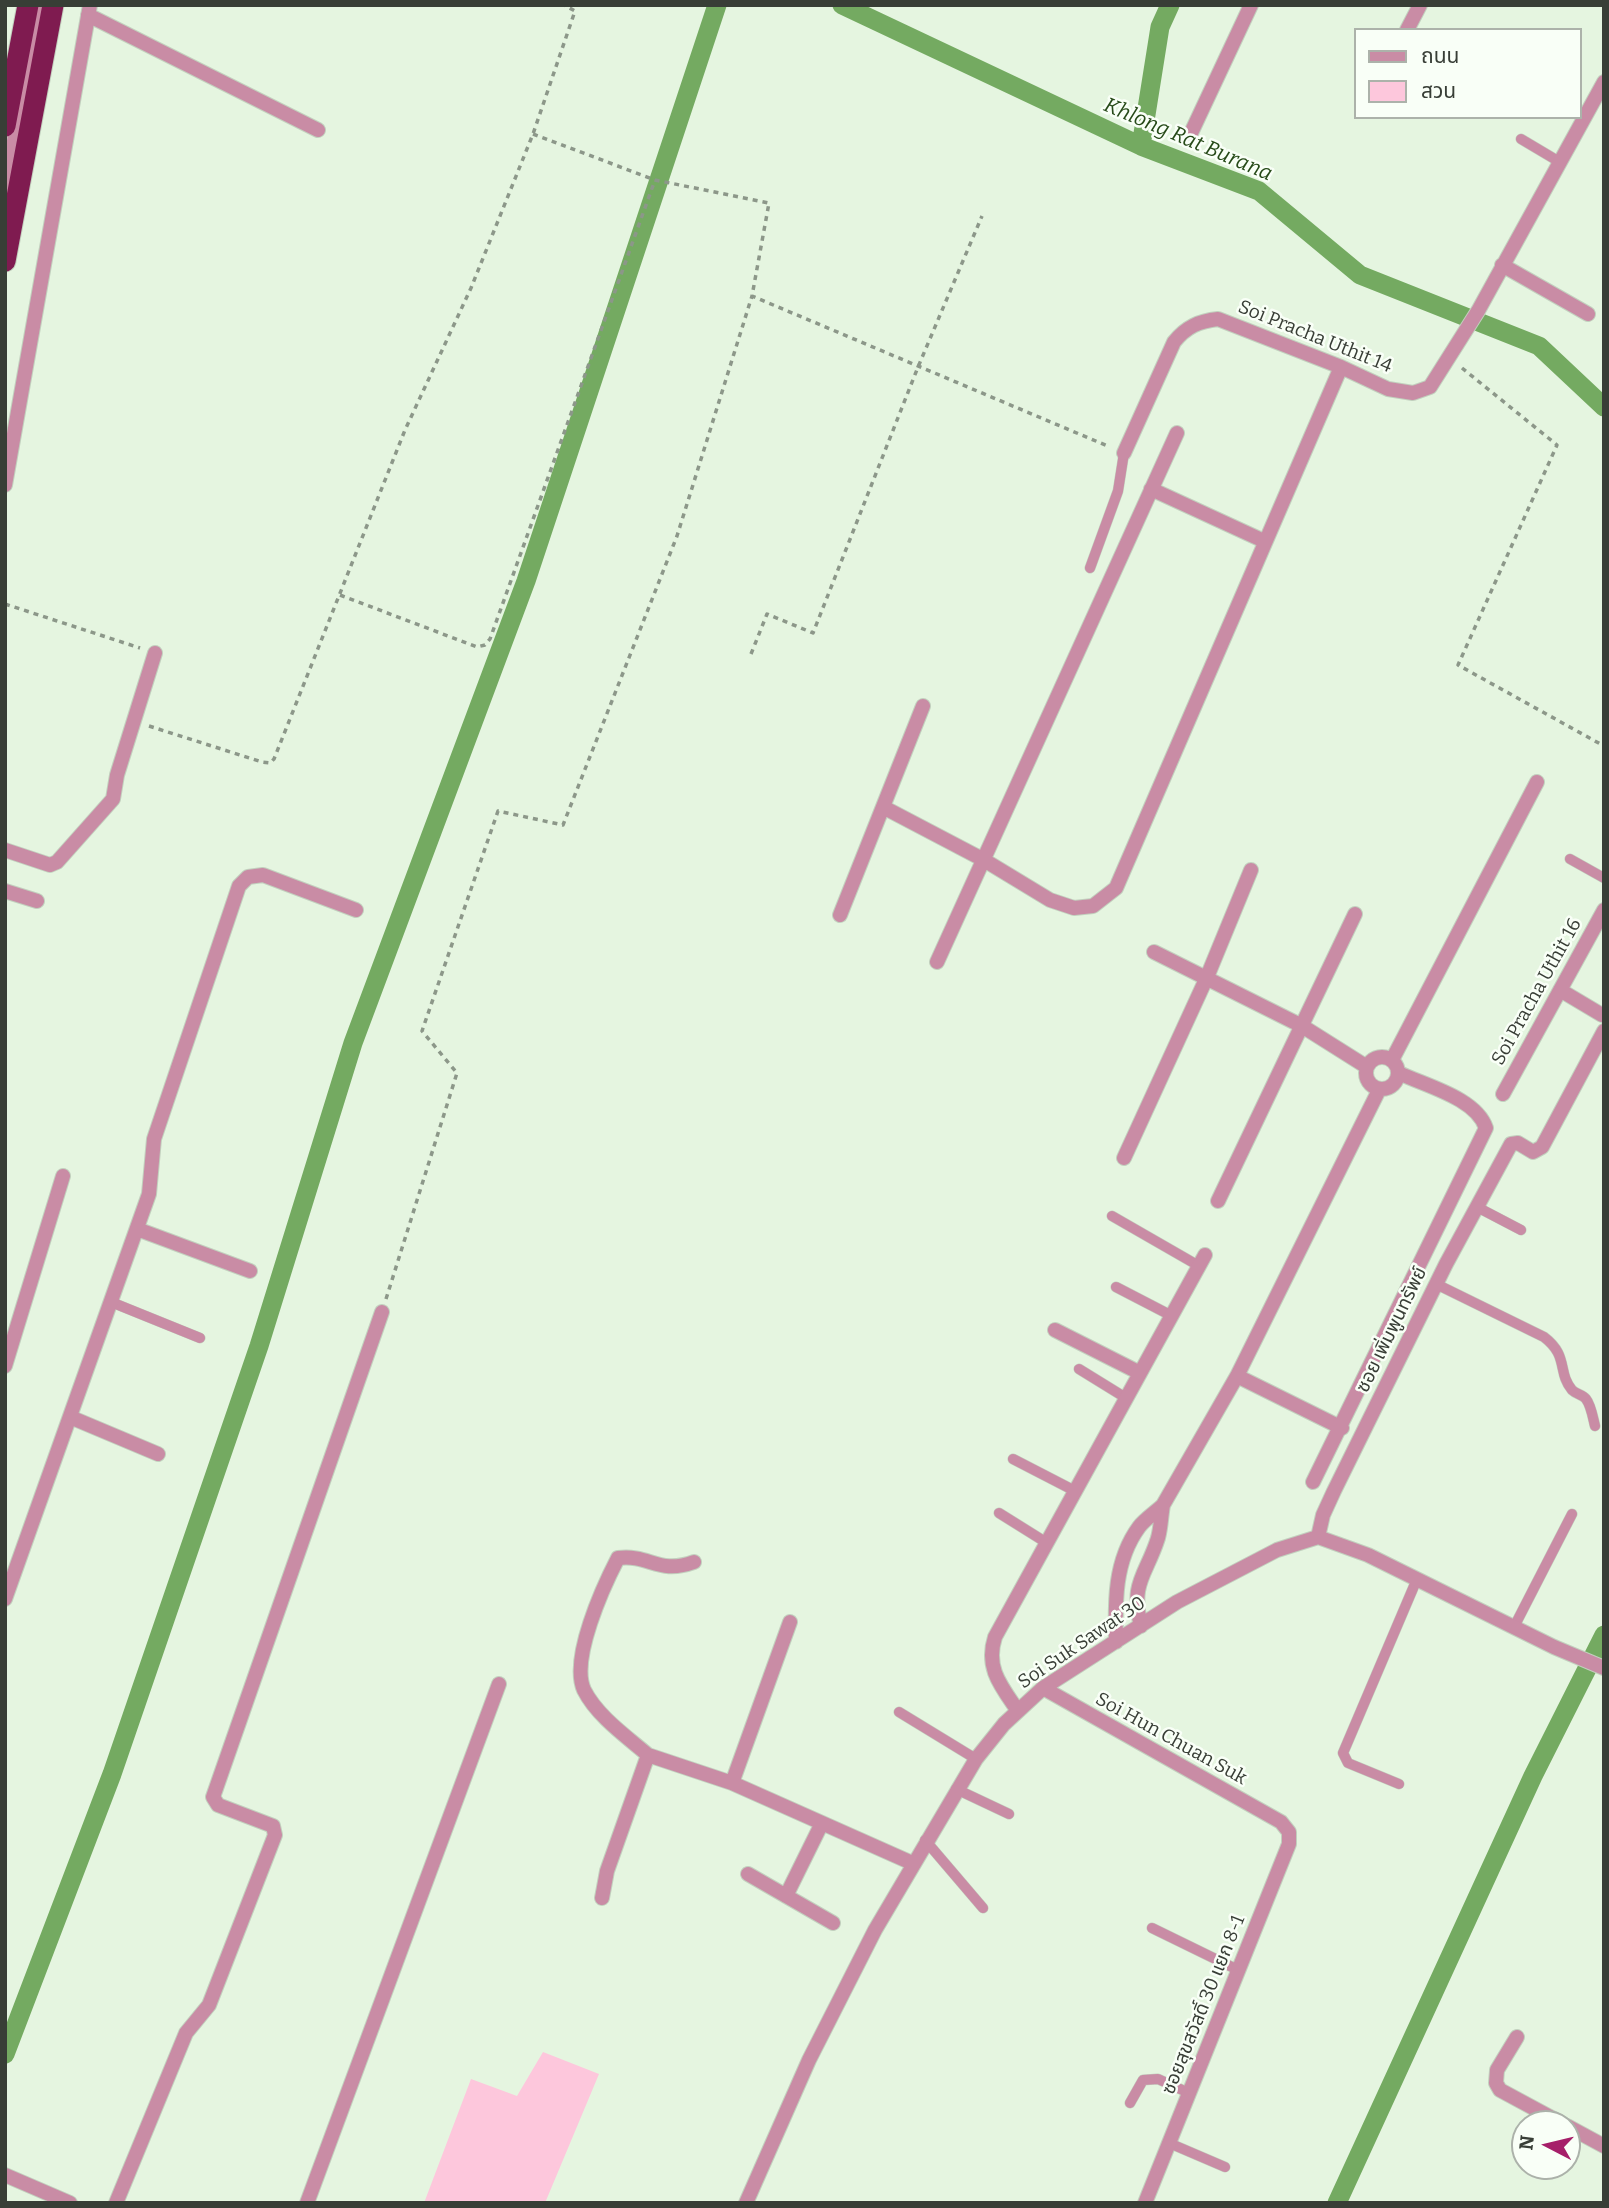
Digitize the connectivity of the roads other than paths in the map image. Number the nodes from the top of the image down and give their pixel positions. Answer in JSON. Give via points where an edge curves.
{"nodes":[{"id":1,"x":28,"y":5,"type":"edge"},
{"id":2,"x":39,"y":5,"type":"edge"},
{"id":3,"x":53,"y":5,"type":"edge"},
{"id":4,"x":1251,"y":5,"type":"edge"},
{"id":5,"x":1420,"y":5,"type":"edge"},
{"id":6,"x":89,"y":10,"type":"edge"},
{"id":7,"x":1408,"y":28,"type":"edge"},
{"id":8,"x":1604,"y":82,"type":"edge"},
{"id":9,"x":5,"y":126,"type":"edge"},
{"id":10,"x":318,"y":130,"type":"dead end"},
{"id":11,"x":1191,"y":133,"type":"dead end"},
{"id":12,"x":1521,"y":139,"type":"dead end"},
{"id":13,"x":1558,"y":162,"type":"junction"},
{"id":14,"x":5,"y":190,"type":"edge"},
{"id":15,"x":5,"y":261,"type":"edge"},
{"id":16,"x":1502,"y":265,"type":"junction"},
{"id":17,"x":1588,"y":314,"type":"dead end"},
{"id":18,"x":1341,"y":367,"type":"junction"},
{"id":19,"x":1177,"y":433,"type":"dead end"},
{"id":20,"x":1124,"y":453,"type":"joint"},
{"id":21,"x":5,"y":485,"type":"edge"},
{"id":22,"x":1151,"y":489,"type":"junction"},
{"id":23,"x":1264,"y":541,"type":"junction"},
{"id":24,"x":1090,"y":568,"type":"dead end"},
{"id":25,"x":155,"y":653,"type":"road end"},
{"id":26,"x":923,"y":706,"type":"dead end"},
{"id":27,"x":1537,"y":782,"type":"dead end"},
{"id":28,"x":883,"y":807,"type":"junction"},
{"id":29,"x":5,"y":850,"type":"edge"},
{"id":30,"x":1570,"y":859,"type":"dead end"},
{"id":31,"x":984,"y":860,"type":"junction"},
{"id":32,"x":1251,"y":870,"type":"dead end"},
{"id":33,"x":1604,"y":878,"type":"edge"},
{"id":34,"x":5,"y":891,"type":"edge"},
{"id":35,"x":37,"y":901,"type":"dead end"},
{"id":36,"x":1604,"y":910,"type":"edge"},
{"id":37,"x":356,"y":911,"type":"dead end"},
{"id":38,"x":1355,"y":914,"type":"dead end"},
{"id":39,"x":840,"y":915,"type":"dead end"},
{"id":40,"x":1154,"y":952,"type":"dead end"},
{"id":41,"x":937,"y":962,"type":"dead end"},
{"id":42,"x":1208,"y":977,"type":"junction"},
{"id":43,"x":1560,"y":990,"type":"junction"},
{"id":44,"x":1602,"y":1015,"type":"dead end"},
{"id":45,"x":1302,"y":1026,"type":"junction"},
{"id":46,"x":1604,"y":1031,"type":"edge"},
{"id":47,"x":1367,"y":1067,"type":"junction"},
{"id":48,"x":1395,"y":1067,"type":"junction"},
{"id":49,"x":1379,"y":1090,"type":"junction"},
{"id":50,"x":1503,"y":1094,"type":"dead end"},
{"id":51,"x":1124,"y":1158,"type":"dead end"},
{"id":52,"x":63,"y":1176,"type":"dead end"},
{"id":53,"x":1218,"y":1201,"type":"dead end"},
{"id":54,"x":1477,"y":1207,"type":"junction"},
{"id":55,"x":1112,"y":1216,"type":"dead end"},
{"id":56,"x":137,"y":1229,"type":"junction"},
{"id":57,"x":1521,"y":1230,"type":"dead end"},
{"id":58,"x":1202,"y":1260,"type":"joint"},
{"id":59,"x":250,"y":1271,"type":"dead end"},
{"id":60,"x":1436,"y":1284,"type":"junction"},
{"id":61,"x":1116,"y":1287,"type":"dead end"},
{"id":62,"x":111,"y":1302,"type":"junction"},
{"id":63,"x":382,"y":1312,"type":"road end"},
{"id":64,"x":1172,"y":1316,"type":"junction"},
{"id":65,"x":1055,"y":1329,"type":"dead end"},
{"id":66,"x":200,"y":1338,"type":"dead end"},
{"id":67,"x":5,"y":1366,"type":"edge"},
{"id":68,"x":1079,"y":1370,"type":"dead end"},
{"id":69,"x":1140,"y":1373,"type":"junction"},
{"id":70,"x":1237,"y":1376,"type":"junction"},
{"id":71,"x":1126,"y":1398,"type":"junction"},
{"id":72,"x":70,"y":1417,"type":"junction"},
{"id":73,"x":1595,"y":1426,"type":"dead end"},
{"id":74,"x":1342,"y":1428,"type":"junction"},
{"id":75,"x":158,"y":1454,"type":"dead end"},
{"id":76,"x":1013,"y":1459,"type":"dead end"},
{"id":77,"x":1313,"y":1482,"type":"dead end"},
{"id":78,"x":1075,"y":1491,"type":"junction"},
{"id":79,"x":1163,"y":1505,"type":"junction"},
{"id":80,"x":999,"y":1513,"type":"dead end"},
{"id":81,"x":1572,"y":1514,"type":"dead end"},
{"id":82,"x":1318,"y":1537,"type":"junction"},
{"id":83,"x":1047,"y":1543,"type":"junction"},
{"id":84,"x":694,"y":1562,"type":"dead end"},
{"id":85,"x":1417,"y":1579,"type":"junction"},
{"id":86,"x":5,"y":1599,"type":"edge"},
{"id":87,"x":790,"y":1622,"type":"dead end"},
{"id":88,"x":1141,"y":1626,"type":"junction"},
{"id":89,"x":1514,"y":1627,"type":"junction"},
{"id":90,"x":1116,"y":1642,"type":"junction"},
{"id":91,"x":1604,"y":1668,"type":"edge"},
{"id":92,"x":499,"y":1684,"type":"dead end"},
{"id":93,"x":1043,"y":1688,"type":"junction"},
{"id":94,"x":1018,"y":1711,"type":"junction"},
{"id":95,"x":899,"y":1712,"type":"dead end"},
{"id":96,"x":648,"y":1755,"type":"junction"},
{"id":97,"x":976,"y":1759,"type":"junction"},
{"id":98,"x":732,"y":1783,"type":"junction"},
{"id":99,"x":1399,"y":1784,"type":"dead end"},
{"id":100,"x":956,"y":1789,"type":"junction"},
{"id":101,"x":1009,"y":1814,"type":"dead end"},
{"id":102,"x":1281,"y":1822,"type":"joint"},
{"id":103,"x":822,"y":1823,"type":"junction"},
{"id":104,"x":925,"y":1840,"type":"junction"},
{"id":105,"x":912,"y":1863,"type":"junction"},
{"id":106,"x":748,"y":1874,"type":"dead end"},
{"id":107,"x":786,"y":1896,"type":"junction"},
{"id":108,"x":602,"y":1898,"type":"dead end"},
{"id":109,"x":983,"y":1908,"type":"dead end"},
{"id":110,"x":834,"y":1923,"type":"dead end"},
{"id":111,"x":1152,"y":1928,"type":"dead end"},
{"id":112,"x":1238,"y":1970,"type":"junction"},
{"id":113,"x":1517,"y":2038,"type":"dead end"},
{"id":114,"x":1189,"y":2093,"type":"junction"},
{"id":115,"x":1130,"y":2103,"type":"dead end"},
{"id":116,"x":1537,"y":2110,"type":"edge"},
{"id":117,"x":1581,"y":2134,"type":"edge"},
{"id":118,"x":1169,"y":2143,"type":"junction"},
{"id":119,"x":1604,"y":2146,"type":"edge"},
{"id":120,"x":1225,"y":2167,"type":"dead end"},
{"id":121,"x":5,"y":2175,"type":"edge"},
{"id":122,"x":70,"y":2203,"type":"edge"},
{"id":123,"x":116,"y":2203,"type":"edge"},
{"id":124,"x":307,"y":2203,"type":"edge"},
{"id":125,"x":746,"y":2203,"type":"edge"},
{"id":126,"x":1145,"y":2203,"type":"edge"}],
"edges":[{"from":1,"to":9,"type":"highway"},
{"from":2,"to":14,"type":"street"},
{"from":3,"to":15,"type":"highway"},
{"from":4,"to":11,"type":"street"},
{"from":5,"to":7,"type":"street"},
{"from":6,"to":10,"type":"street"},
{"from":6,"to":21,"type":"street"},
{"from":8,"to":13,"type":"street","name":"Soi Pracha Uthit 14"},
{"from":12,"to":13,"type":"lane"},
{"from":13,"to":16,"type":"street","name":"Soi Pracha Uthit 14"},
{"from":16,"to":17,"type":"street"},
{"from":16,"to":18,"type":"street","name":"Soi Pracha Uthit 14","via":[[1430,387],[1413,393],[1388,389]]},
{"from":18,"to":20,"type":"street","name":"Soi Pracha Uthit 14","via":[[1218,318],[1201,321],[1182,331],[1174,342]]},
{"from":18,"to":23,"type":"street"},
{"from":19,"to":22,"type":"street"},
{"from":20,"to":24,"type":"lane","via":[[1118,491]]},
{"from":22,"to":23,"type":"street"},
{"from":22,"to":31,"type":"street"},
{"from":23,"to":31,"type":"street","via":[[1116,888],[1093,906],[1074,908],[1050,900]]},
{"from":25,"to":29,"type":"street","via":[[113,799],[63,858],[50,865]]},
{"from":26,"to":28,"type":"street"},
{"from":27,"to":48,"type":"street"},
{"from":28,"to":31,"type":"street"},
{"from":28,"to":39,"type":"street"},
{"from":30,"to":33,"type":"lane"},
{"from":31,"to":41,"type":"street"},
{"from":32,"to":42,"type":"street"},
{"from":34,"to":35,"type":"street"},
{"from":36,"to":43,"type":"street","name":"Soi Pracha Uthit 16"},
{"from":37,"to":56,"type":"street","via":[[263,875],[248,877],[239,886],[154,1139],[153,1174]]},
{"from":38,"to":45,"type":"street"},
{"from":40,"to":42,"type":"street"},
{"from":42,"to":45,"type":"street"},
{"from":42,"to":51,"type":"street"},
{"from":43,"to":44,"type":"street"},
{"from":43,"to":50,"type":"street","name":"Soi Pracha Uthit 16"},
{"from":45,"to":47,"type":"street"},
{"from":45,"to":53,"type":"street"},
{"from":46,"to":54,"type":"street","name":"ซอย เพิ่มพูนทรัพย์","via":[[1542,1147],[1533,1152],[1511,1144]]},
{"from":47,"to":48,"type":"street","via":[[1378,1057]]},
{"from":47,"to":49,"type":"street","via":[[1367,1081]]},
{"from":48,"to":49,"type":"street","via":[[1393,1086]]},
{"from":48,"to":74,"type":"street","via":[[1471,1107],[1482,1116],[1486,1128]]},
{"from":49,"to":70,"type":"street"},
{"from":52,"to":67,"type":"street"},
{"from":54,"to":57,"type":"lane"},
{"from":54,"to":60,"type":"street","name":"ซอย เพิ่มพูนทรัพย์"},
{"from":55,"to":58,"type":"lane"},
{"from":56,"to":59,"type":"street"},
{"from":56,"to":62,"type":"street"},
{"from":58,"to":64,"type":"street"},
{"from":60,"to":73,"type":"lane","via":[[1555,1346],[1572,1390],[1587,1400]]},
{"from":60,"to":82,"type":"street","name":"ซอย เพิ่มพูนทรัพย์","via":[[1323,1515]]},
{"from":61,"to":64,"type":"lane"},
{"from":62,"to":66,"type":"lane"},
{"from":62,"to":72,"type":"street"},
{"from":63,"to":123,"type":"street","via":[[213,1797],[218,1805],[273,1826],[275,1835],[209,2005],[186,2033]]},
{"from":64,"to":69,"type":"street"},
{"from":65,"to":69,"type":"street"},
{"from":68,"to":71,"type":"lane"},
{"from":69,"to":71,"type":"street"},
{"from":70,"to":74,"type":"street"},
{"from":70,"to":79,"type":"street"},
{"from":71,"to":78,"type":"street"},
{"from":72,"to":75,"type":"street"},
{"from":72,"to":86,"type":"street"},
{"from":74,"to":77,"type":"street"},
{"from":76,"to":78,"type":"lane"},
{"from":78,"to":83,"type":"street"},
{"from":79,"to":88,"type":"street","via":[[1157,1538],[1136,1592]]},
{"from":79,"to":90,"type":"street","via":[[1139,1527],[1120,1569]]},
{"from":80,"to":83,"type":"lane"},
{"from":81,"to":89,"type":"lane"},
{"from":82,"to":85,"type":"street"},
{"from":82,"to":88,"type":"street","name":"Soi Suk Sawat 30","via":[[1267,1556]]},
{"from":83,"to":94,"type":"street","via":[[991,1649],[991,1670]]},
{"from":84,"to":96,"type":"street","via":[[674,1569],[632,1556],[618,1558],[581,1652],[579,1674],[585,1692]]},
{"from":85,"to":89,"type":"street"},
{"from":85,"to":99,"type":"lane","via":[[1343,1753],[1348,1763]]},
{"from":87,"to":98,"type":"street"},
{"from":88,"to":90,"type":"street","name":"Soi Suk Sawat 30"},
{"from":89,"to":91,"type":"street"},
{"from":90,"to":93,"type":"street","name":"Soi Suk Sawat 30"},
{"from":92,"to":124,"type":"street"},
{"from":93,"to":94,"type":"street","name":"Soi Suk Sawat 30"},
{"from":93,"to":102,"type":"street","name":"Soi Hun Chuan Suk"},
{"from":94,"to":97,"type":"street","name":"Soi Suk Sawat 30"},
{"from":95,"to":97,"type":"lane"},
{"from":96,"to":98,"type":"street"},
{"from":96,"to":108,"type":"street","via":[[607,1871]]},
{"from":97,"to":100,"type":"street","name":"Soi Suk Sawat 30"},
{"from":98,"to":103,"type":"street"},
{"from":100,"to":101,"type":"lane"},
{"from":100,"to":104,"type":"street","name":"Soi Suk Sawat 30"},
{"from":102,"to":112,"type":"street","name":"ซอยสุขสวัสดิ์ 30 แยก 8-1","via":[[1289,1832],[1289,1844]]},
{"from":103,"to":105,"type":"street"},
{"from":103,"to":107,"type":"street"},
{"from":104,"to":105,"type":"street","name":"Soi Suk Sawat 30"},
{"from":104,"to":109,"type":"lane"},
{"from":105,"to":125,"type":"street","name":"Soi Suk Sawat 30","via":[[809,2060]]},
{"from":106,"to":107,"type":"street"},
{"from":107,"to":110,"type":"street"},
{"from":111,"to":112,"type":"lane"},
{"from":112,"to":114,"type":"street","name":"ซอยสุขสวัสดิ์ 30 แยก 8-1"},
{"from":113,"to":116,"type":"street","via":[[1497,2070],[1496,2083],[1500,2090]]},
{"from":114,"to":115,"type":"lane","via":[[1158,2080],[1143,2080]]},
{"from":114,"to":118,"type":"street","name":"ซอยสุขสวัสดิ์ 30 แยก 8-1"},
{"from":117,"to":119,"type":"street"},
{"from":118,"to":120,"type":"lane"},
{"from":118,"to":126,"type":"street","name":"ซอยสุขสวัสดิ์ 30 แยก 8-1"},
{"from":121,"to":122,"type":"street"}]}
